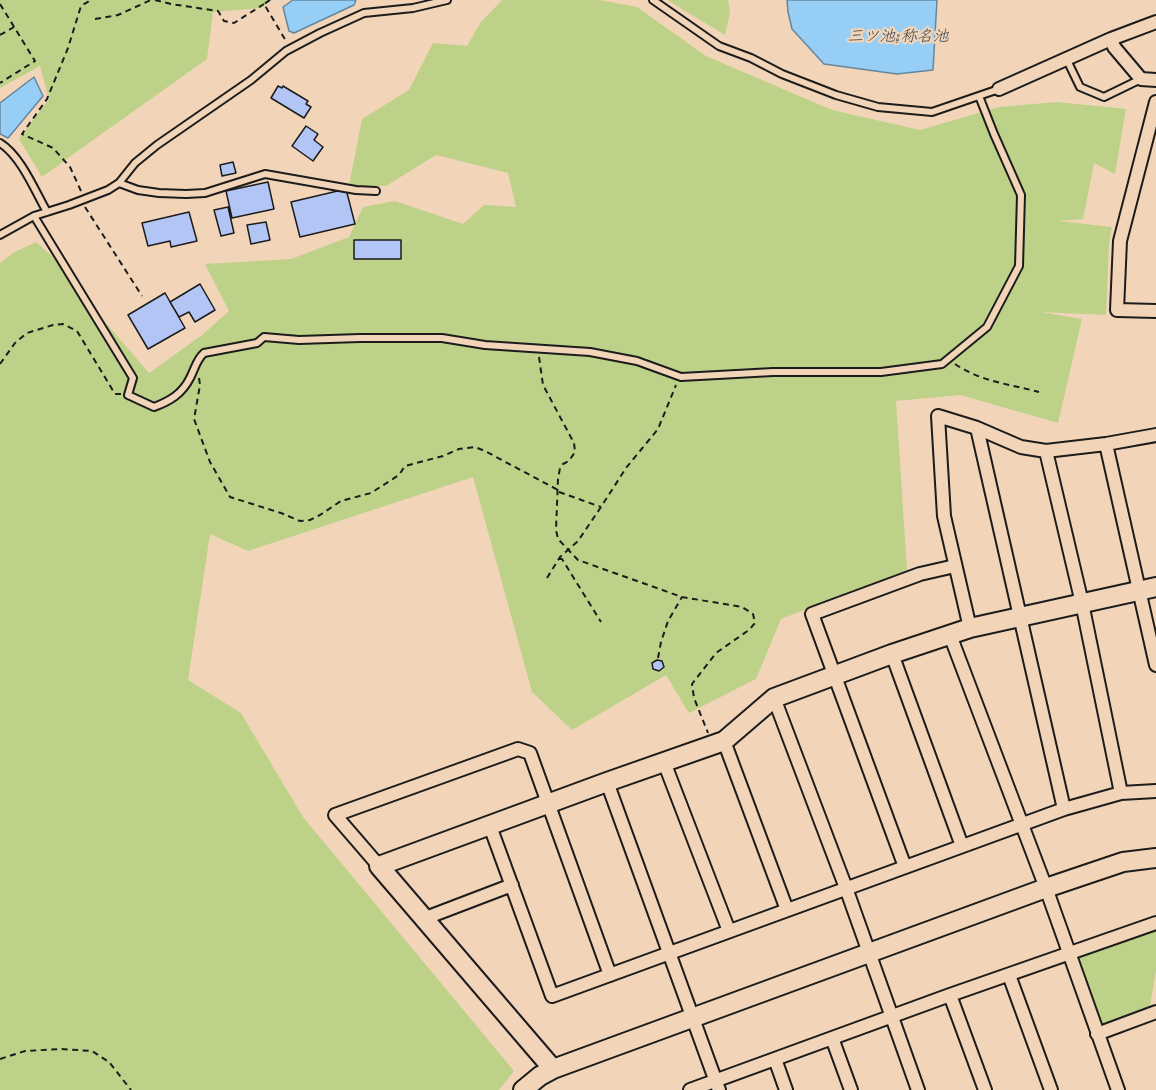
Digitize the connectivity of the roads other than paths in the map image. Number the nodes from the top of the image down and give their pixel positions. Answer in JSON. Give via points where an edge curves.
{"nodes":[{"id":1,"x":447,"y":0,"type":"edge"},
{"id":2,"x":653,"y":0,"type":"edge"},
{"id":3,"x":1156,"y":22,"type":"edge"},
{"id":4,"x":1111,"y":39,"type":"junction"},
{"id":5,"x":1066,"y":58,"type":"junction"},
{"id":6,"x":1141,"y":80,"type":"junction"},
{"id":7,"x":1156,"y":80,"type":"edge"},
{"id":8,"x":999,"y":89,"type":"joint"},
{"id":9,"x":978,"y":96,"type":"junction"},
{"id":10,"x":1156,"y":102,"type":"edge"},
{"id":11,"x":0,"y":143,"type":"edge"},
{"id":12,"x":119,"y":183,"type":"junction"},
{"id":13,"x":376,"y":191,"type":"dead end"},
{"id":14,"x":47,"y":212,"type":"junction"},
{"id":15,"x":34,"y":216,"type":"junction"},
{"id":16,"x":0,"y":235,"type":"edge"},
{"id":17,"x":1156,"y":311,"type":"edge"},
{"id":18,"x":977,"y":428,"type":"junction"},
{"id":19,"x":1156,"y":435,"type":"edge"},
{"id":20,"x":1106,"y":444,"type":"junction"},
{"id":21,"x":1046,"y":450,"type":"junction"},
{"id":22,"x":955,"y":566,"type":"junction"},
{"id":23,"x":1148,"y":589,"type":"edge"},
{"id":24,"x":1082,"y":603,"type":"junction"},
{"id":25,"x":1020,"y":616,"type":"junction"},
{"id":26,"x":970,"y":628,"type":"junction"},
{"id":27,"x":950,"y":635,"type":"junction"},
{"id":28,"x":892,"y":654,"type":"junction"},
{"id":29,"x":1156,"y":665,"type":"edge"},
{"id":30,"x":834,"y":676,"type":"junction"},
{"id":31,"x":774,"y":698,"type":"junction"},
{"id":32,"x":718,"y":743,"type":"junction"},
{"id":33,"x":664,"y":762,"type":"junction"},
{"id":34,"x":607,"y":782,"type":"junction"},
{"id":35,"x":1156,"y":791,"type":"edge"},
{"id":36,"x":1121,"y":793,"type":"junction"},
{"id":37,"x":547,"y":804,"type":"junction"},
{"id":38,"x":1064,"y":809,"type":"junction"},
{"id":39,"x":1022,"y":825,"type":"junction"},
{"id":40,"x":490,"y":826,"type":"junction"},
{"id":41,"x":963,"y":846,"type":"junction"},
{"id":42,"x":1156,"y":858,"type":"edge"},
{"id":43,"x":379,"y":867,"type":"junction"},
{"id":44,"x":905,"y":867,"type":"junction"},
{"id":45,"x":512,"y":885,"type":"junction"},
{"id":46,"x":846,"y":888,"type":"junction"},
{"id":47,"x":1046,"y":888,"type":"junction"},
{"id":48,"x":787,"y":910,"type":"junction"},
{"id":49,"x":423,"y":919,"type":"junction"},
{"id":50,"x":1156,"y":923,"type":"edge"},
{"id":51,"x":729,"y":931,"type":"junction"},
{"id":52,"x":669,"y":953,"type":"junction"},
{"id":53,"x":869,"y":954,"type":"junction"},
{"id":54,"x":1069,"y":954,"type":"junction"},
{"id":55,"x":610,"y":975,"type":"junction"},
{"id":56,"x":1009,"y":975,"type":"junction"},
{"id":57,"x":950,"y":996,"type":"junction"},
{"id":58,"x":1156,"y":1012,"type":"edge"},
{"id":59,"x":892,"y":1016,"type":"junction"},
{"id":60,"x":693,"y":1017,"type":"junction"},
{"id":61,"x":1097,"y":1034,"type":"junction"},
{"id":62,"x":832,"y":1038,"type":"junction"},
{"id":63,"x":775,"y":1059,"type":"junction"},
{"id":64,"x":553,"y":1069,"type":"junction"},
{"id":65,"x":717,"y":1085,"type":"edge"},
{"id":66,"x":523,"y":1090,"type":"edge"},
{"id":67,"x":690,"y":1090,"type":"edge"},
{"id":68,"x":786,"y":1090,"type":"edge"},
{"id":69,"x":851,"y":1090,"type":"edge"},
{"id":70,"x":918,"y":1090,"type":"edge"},
{"id":71,"x":984,"y":1090,"type":"edge"},
{"id":72,"x":1051,"y":1090,"type":"edge"},
{"id":73,"x":1118,"y":1090,"type":"edge"}],
"edges":[{"from":1,"to":12,"type":"lane","via":[[413,9],[364,13],[291,48],[157,145]]},
{"from":2,"to":9,"type":"lane","via":[[719,46],[836,95],[878,107],[932,112]]},
{"from":3,"to":4,"type":"street"},
{"from":4,"to":5,"type":"street"},
{"from":4,"to":6,"type":"street"},
{"from":5,"to":6,"type":"lane","via":[[1080,87],[1104,97]]},
{"from":5,"to":8,"type":"street"},
{"from":6,"to":7,"type":"street"},
{"from":8,"to":9,"type":"lane"},
{"from":9,"to":15,"type":"lane","via":[[1021,195],[1019,266],[987,327],[942,364],[881,372],[681,377],[622,357],[442,338],[264,338],[257,343],[204,353],[179,395],[154,407],[128,395],[133,378]]},
{"from":10,"to":17,"type":"street","via":[[1120,241],[1117,310]]},
{"from":11,"to":14,"type":"lane","via":[[14,156]]},
{"from":12,"to":13,"type":"lane","via":[[159,193],[205,193],[265,174]]},
{"from":12,"to":14,"type":"lane"},
{"from":14,"to":15,"type":"lane"},
{"from":15,"to":16,"type":"lane"},
{"from":18,"to":21,"type":"street","via":[[1021,447]]},
{"from":18,"to":22,"type":"street","via":[[938,416],[944,516]]},
{"from":18,"to":25,"type":"street"},
{"from":19,"to":20,"type":"street"},
{"from":20,"to":21,"type":"street"},
{"from":20,"to":23,"type":"street"},
{"from":21,"to":24,"type":"street"},
{"from":22,"to":26,"type":"street"},
{"from":22,"to":30,"type":"street","via":[[920,574],[812,614]]},
{"from":23,"to":24,"type":"street"},
{"from":23,"to":29,"type":"street"},
{"from":24,"to":25,"type":"street"},
{"from":24,"to":36,"type":"street"},
{"from":25,"to":26,"type":"street"},
{"from":25,"to":38,"type":"street"},
{"from":26,"to":27,"type":"street"},
{"from":27,"to":28,"type":"street"},
{"from":27,"to":39,"type":"street"},
{"from":28,"to":30,"type":"street"},
{"from":28,"to":41,"type":"street"},
{"from":30,"to":31,"type":"street"},
{"from":30,"to":44,"type":"street"},
{"from":31,"to":32,"type":"street"},
{"from":31,"to":46,"type":"street"},
{"from":32,"to":33,"type":"street"},
{"from":32,"to":48,"type":"street"},
{"from":33,"to":34,"type":"street"},
{"from":33,"to":51,"type":"street"},
{"from":34,"to":37,"type":"street"},
{"from":34,"to":52,"type":"street"},
{"from":35,"to":36,"type":"street"},
{"from":36,"to":38,"type":"street"},
{"from":37,"to":40,"type":"street"},
{"from":37,"to":43,"type":"street","via":[[530,753],[518,749],[335,815]]},
{"from":37,"to":55,"type":"street"},
{"from":38,"to":39,"type":"street"},
{"from":39,"to":41,"type":"street"},
{"from":39,"to":47,"type":"street"},
{"from":40,"to":43,"type":"street"},
{"from":40,"to":45,"type":"street"},
{"from":41,"to":44,"type":"street"},
{"from":42,"to":47,"type":"street","via":[[1123,862]]},
{"from":43,"to":49,"type":"street"},
{"from":44,"to":46,"type":"street"},
{"from":45,"to":49,"type":"street"},
{"from":45,"to":55,"type":"street","via":[[552,996]]},
{"from":46,"to":48,"type":"street"},
{"from":46,"to":53,"type":"street"},
{"from":47,"to":53,"type":"street"},
{"from":47,"to":54,"type":"street"},
{"from":48,"to":51,"type":"street"},
{"from":49,"to":64,"type":"street"},
{"from":50,"to":54,"type":"street"},
{"from":51,"to":52,"type":"street"},
{"from":52,"to":55,"type":"street"},
{"from":52,"to":60,"type":"street"},
{"from":53,"to":59,"type":"street"},
{"from":53,"to":60,"type":"street"},
{"from":54,"to":56,"type":"street"},
{"from":54,"to":61,"type":"street"},
{"from":56,"to":57,"type":"street"},
{"from":56,"to":72,"type":"street"},
{"from":57,"to":59,"type":"street"},
{"from":57,"to":71,"type":"street"},
{"from":58,"to":61,"type":"street"},
{"from":59,"to":62,"type":"street"},
{"from":59,"to":70,"type":"street"},
{"from":60,"to":64,"type":"street"},
{"from":60,"to":65,"type":"street"},
{"from":61,"to":73,"type":"street"},
{"from":62,"to":63,"type":"street"},
{"from":62,"to":69,"type":"street"},
{"from":63,"to":65,"type":"street"},
{"from":63,"to":68,"type":"street"},
{"from":64,"to":66,"type":"street"},
{"from":65,"to":67,"type":"street"}]}
